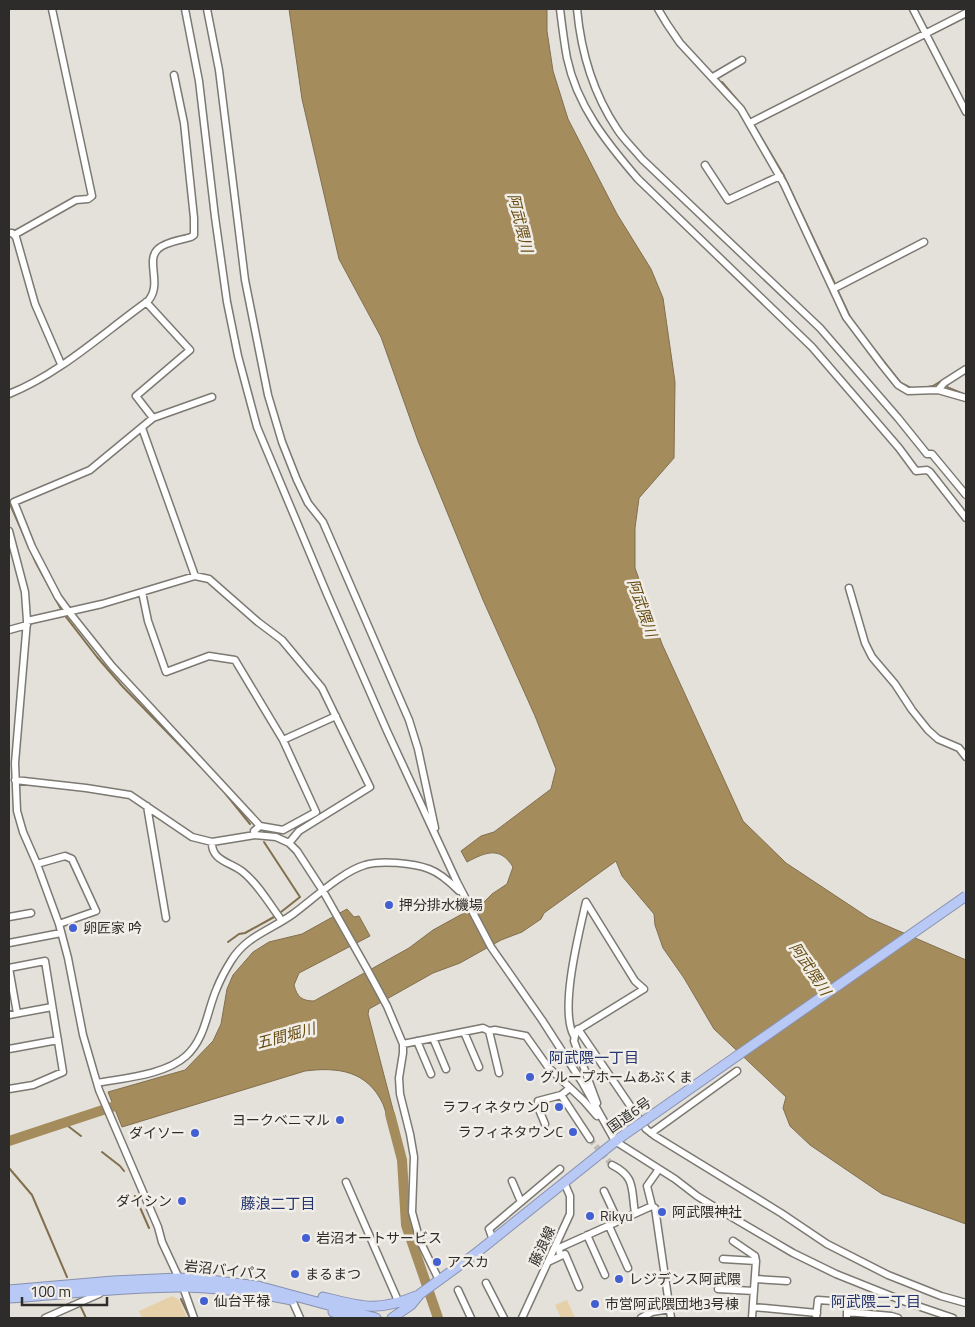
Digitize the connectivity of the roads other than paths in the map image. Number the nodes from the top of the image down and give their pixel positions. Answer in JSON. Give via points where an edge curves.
{"nodes":[{"id":1,"x":52,"y":9,"type":"edge"},
{"id":2,"x":207,"y":9,"type":"edge"},
{"id":3,"x":560,"y":9,"type":"edge"},
{"id":4,"x":577,"y":9,"type":"edge"},
{"id":5,"x":658,"y":9,"type":"edge"},
{"id":6,"x":913,"y":9,"type":"edge"},
{"id":7,"x":184,"y":10,"type":"edge"},
{"id":8,"x":966,"y":13,"type":"edge"},
{"id":9,"x":926,"y":34,"type":"junction"},
{"id":10,"x":742,"y":60,"type":"dead end"},
{"id":11,"x":174,"y":75,"type":"dead end"},
{"id":12,"x":713,"y":77,"type":"junction"},
{"id":13,"x":966,"y":112,"type":"edge"},
{"id":14,"x":750,"y":123,"type":"junction"},
{"id":15,"x":705,"y":165,"type":"dead end"},
{"id":16,"x":780,"y":176,"type":"junction"},
{"id":17,"x":12,"y":234,"type":"edge"},
{"id":18,"x":924,"y":242,"type":"dead end"},
{"id":19,"x":833,"y":288,"type":"junction"},
{"id":20,"x":146,"y":302,"type":"junction"},
{"id":21,"x":62,"y":364,"type":"junction"},
{"id":22,"x":966,"y":369,"type":"edge"},
{"id":23,"x":938,"y":390,"type":"junction"},
{"id":24,"x":9,"y":394,"type":"edge"},
{"id":25,"x":212,"y":397,"type":"dead end"},
{"id":26,"x":966,"y":398,"type":"edge"},
{"id":27,"x":153,"y":418,"type":"junction"},
{"id":28,"x":142,"y":428,"type":"junction"},
{"id":29,"x":966,"y":495,"type":"edge"},
{"id":30,"x":966,"y":518,"type":"edge"},
{"id":31,"x":9,"y":531,"type":"edge"},
{"id":32,"x":195,"y":576,"type":"junction"},
{"id":33,"x":849,"y":588,"type":"dead end"},
{"id":34,"x":142,"y":592,"type":"junction"},
{"id":35,"x":69,"y":612,"type":"junction"},
{"id":36,"x":27,"y":623,"type":"junction"},
{"id":37,"x":9,"y":630,"type":"edge"},
{"id":38,"x":336,"y":716,"type":"junction"},
{"id":39,"x":283,"y":740,"type":"junction"},
{"id":40,"x":966,"y":757,"type":"edge"},
{"id":41,"x":12,"y":763,"type":"edge"},
{"id":42,"x":15,"y":780,"type":"junction"},
{"id":43,"x":147,"y":806,"type":"junction"},
{"id":44,"x":260,"y":826,"type":"junction"},
{"id":45,"x":256,"y":835,"type":"junction"},
{"id":46,"x":212,"y":842,"type":"junction"},
{"id":47,"x":289,"y":843,"type":"junction"},
{"id":48,"x":440,"y":846,"type":"junction"},
{"id":49,"x":37,"y":864,"type":"junction"},
{"id":50,"x":324,"y":893,"type":"junction"},
{"id":51,"x":463,"y":894,"type":"junction"},
{"id":52,"x":966,"y":896,"type":"edge"},
{"id":53,"x":32,"y":913,"type":"dead end"},
{"id":54,"x":9,"y":916,"type":"edge"},
{"id":55,"x":166,"y":918,"type":"dead end"},
{"id":56,"x":282,"y":921,"type":"junction"},
{"id":57,"x":59,"y":924,"type":"junction"},
{"id":58,"x":62,"y":933,"type":"junction"},
{"id":59,"x":9,"y":943,"type":"edge"},
{"id":60,"x":9,"y":968,"type":"edge"},
{"id":61,"x":52,"y":1007,"type":"junction"},
{"id":62,"x":17,"y":1013,"type":"junction"},
{"id":63,"x":9,"y":1015,"type":"edge"},
{"id":64,"x":578,"y":1029,"type":"junction"},
{"id":65,"x":489,"y":1031,"type":"junction"},
{"id":66,"x":464,"y":1032,"type":"junction"},
{"id":67,"x":574,"y":1036,"type":"junction"},
{"id":68,"x":433,"y":1038,"type":"junction"},
{"id":69,"x":58,"y":1040,"type":"junction"},
{"id":70,"x":417,"y":1041,"type":"junction"},
{"id":71,"x":403,"y":1044,"type":"junction"},
{"id":72,"x":9,"y":1049,"type":"edge"},
{"id":73,"x":479,"y":1067,"type":"dead end"},
{"id":74,"x":446,"y":1069,"type":"dead end"},
{"id":75,"x":737,"y":1071,"type":"dead end"},
{"id":76,"x":499,"y":1073,"type":"dead end"},
{"id":77,"x":431,"y":1074,"type":"dead end"},
{"id":78,"x":98,"y":1087,"type":"junction"},
{"id":79,"x":570,"y":1088,"type":"junction"},
{"id":80,"x":9,"y":1089,"type":"edge"},
{"id":81,"x":561,"y":1095,"type":"junction"},
{"id":82,"x":545,"y":1124,"type":"dead end"},
{"id":83,"x":606,"y":1126,"type":"junction"},
{"id":84,"x":651,"y":1133,"type":"junction"},
{"id":85,"x":590,"y":1139,"type":"tunnel mouth"},
{"id":86,"x":618,"y":1139,"type":"junction"},
{"id":87,"x":612,"y":1165,"type":"tunnel mouth"},
{"id":88,"x":560,"y":1169,"type":"dead end"},
{"id":89,"x":659,"y":1169,"type":"junction"},
{"id":90,"x":512,"y":1181,"type":"dead end"},
{"id":91,"x":346,"y":1182,"type":"dead end"},
{"id":92,"x":564,"y":1182,"type":"junction"},
{"id":93,"x":604,"y":1191,"type":"dead end"},
{"id":94,"x":521,"y":1202,"type":"junction"},
{"id":95,"x":652,"y":1206,"type":"junction"},
{"id":96,"x":635,"y":1213,"type":"junction"},
{"id":97,"x":618,"y":1221,"type":"junction"},
{"id":98,"x":609,"y":1226,"type":"junction"},
{"id":99,"x":587,"y":1235,"type":"junction"},
{"id":100,"x":493,"y":1240,"type":"junction"},
{"id":101,"x":733,"y":1241,"type":"dead end"},
{"id":102,"x":560,"y":1256,"type":"junction"},
{"id":103,"x":723,"y":1259,"type":"dead end"},
{"id":104,"x":756,"y":1261,"type":"junction"},
{"id":105,"x":548,"y":1262,"type":"junction"},
{"id":106,"x":628,"y":1268,"type":"dead end"},
{"id":107,"x":605,"y":1275,"type":"dead end"},
{"id":108,"x":755,"y":1279,"type":"junction"},
{"id":109,"x":787,"y":1281,"type":"dead end"},
{"id":110,"x":436,"y":1282,"type":"junction"},
{"id":111,"x":181,"y":1283,"type":"junction"},
{"id":112,"x":486,"y":1283,"type":"dead end"},
{"id":113,"x":258,"y":1286,"type":"junction"},
{"id":114,"x":579,"y":1287,"type":"dead end"},
{"id":115,"x":718,"y":1288,"type":"dead end"},
{"id":116,"x":9,"y":1290,"type":"edge"},
{"id":117,"x":101,"y":1290,"type":"junction"},
{"id":118,"x":458,"y":1290,"type":"dead end"},
{"id":119,"x":754,"y":1291,"type":"junction"},
{"id":120,"x":420,"y":1294,"type":"junction"},
{"id":121,"x":9,"y":1298,"type":"edge"},
{"id":122,"x":292,"y":1300,"type":"junction"},
{"id":123,"x":399,"y":1303,"type":"junction"},
{"id":124,"x":966,"y":1303,"type":"edge"},
{"id":125,"x":410,"y":1305,"type":"junction"},
{"id":126,"x":753,"y":1307,"type":"junction"},
{"id":127,"x":670,"y":1309,"type":"junction"},
{"id":128,"x":847,"y":1315,"type":"edge"},
{"id":129,"x":817,"y":1316,"type":"edge"},
{"id":130,"x":524,"y":1317,"type":"edge"},
{"id":131,"x":44,"y":1318,"type":"edge"},
{"id":132,"x":194,"y":1318,"type":"edge"},
{"id":133,"x":300,"y":1318,"type":"edge"},
{"id":134,"x":352,"y":1318,"type":"edge"},
{"id":135,"x":376,"y":1318,"type":"edge"},
{"id":136,"x":392,"y":1318,"type":"edge"},
{"id":137,"x":405,"y":1318,"type":"edge"},
{"id":138,"x":470,"y":1318,"type":"edge"},
{"id":139,"x":504,"y":1318,"type":"edge"},
{"id":140,"x":641,"y":1318,"type":"edge"},
{"id":141,"x":672,"y":1318,"type":"edge"},
{"id":142,"x":752,"y":1318,"type":"edge"},
{"id":143,"x":898,"y":1318,"type":"edge"},
{"id":144,"x":954,"y":1318,"type":"edge"}],
"edges":[{"from":1,"to":17,"type":"street","via":[[92,196],[76,200]]},
{"from":2,"to":48,"type":"street","via":[[219,70],[245,280],[273,414],[308,503],[322,522],[409,720]]},
{"from":3,"to":30,"type":"street","via":[[574,82],[585,108],[615,152],[638,179],[812,347],[916,471],[930,472]]},
{"from":4,"to":29,"type":"street","via":[[591,79],[618,130],[649,165],[820,328]]},
{"from":5,"to":12,"type":"street","via":[[680,43]]},
{"from":6,"to":9,"type":"street"},
{"from":7,"to":48,"type":"street","via":[[199,81],[227,302],[257,427],[327,594]]},
{"from":8,"to":9,"type":"street"},
{"from":9,"to":13,"type":"street"},
{"from":9,"to":14,"type":"street"},
{"from":10,"to":12,"type":"street"},
{"from":11,"to":20,"type":"street","via":[[184,124],[195,231],[191,237],[158,249],[152,262],[155,287]]},
{"from":12,"to":14,"type":"street"},
{"from":14,"to":16,"type":"street"},
{"from":15,"to":16,"type":"street","via":[[728,200]]},
{"from":16,"to":19,"type":"street"},
{"from":17,"to":21,"type":"street","via":[[35,304]]},
{"from":18,"to":19,"type":"street"},
{"from":19,"to":23,"type":"street","via":[[846,318],[898,385],[908,391]]},
{"from":20,"to":21,"type":"street"},
{"from":20,"to":27,"type":"street","via":[[190,350],[136,396]]},
{"from":21,"to":24,"type":"street"},
{"from":22,"to":23,"type":"street"},
{"from":23,"to":26,"type":"street"},
{"from":25,"to":27,"type":"street"},
{"from":27,"to":28,"type":"street"},
{"from":28,"to":32,"type":"street"},
{"from":28,"to":35,"type":"street","via":[[90,470],[14,502],[32,547]]},
{"from":31,"to":36,"type":"street","via":[[25,592]]},
{"from":32,"to":34,"type":"street"},
{"from":32,"to":38,"type":"street","via":[[210,579],[282,640],[322,688]]},
{"from":33,"to":40,"type":"street","via":[[872,656],[928,730],[958,748]]},
{"from":34,"to":35,"type":"street"},
{"from":34,"to":39,"type":"street","via":[[148,622],[166,672],[209,656],[234,660]]},
{"from":35,"to":36,"type":"street"},
{"from":35,"to":44,"type":"street","via":[[112,666]]},
{"from":36,"to":37,"type":"street"},
{"from":36,"to":41,"type":"street"},
{"from":38,"to":39,"type":"street"},
{"from":38,"to":47,"type":"street","via":[[370,787],[299,831]]},
{"from":39,"to":44,"type":"street","via":[[316,812],[283,830]]},
{"from":41,"to":42,"type":"street"},
{"from":42,"to":43,"type":"street","via":[[130,795]]},
{"from":42,"to":49,"type":"street","via":[[20,822]]},
{"from":43,"to":46,"type":"street","via":[[192,837]]},
{"from":43,"to":55,"type":"street"},
{"from":44,"to":45,"type":"street","via":[[254,831]]},
{"from":45,"to":46,"type":"street"},
{"from":45,"to":47,"type":"street","via":[[276,837]]},
{"from":46,"to":56,"type":"street","via":[[216,857],[243,872]]},
{"from":47,"to":50,"type":"street"},
{"from":48,"to":51,"type":"street"},
{"from":49,"to":57,"type":"street"},
{"from":49,"to":57,"type":"street","via":[[65,856],[72,859],[96,911]]},
{"from":50,"to":51,"type":"street","via":[[364,865],[390,863],[429,869]]},
{"from":50,"to":56,"type":"street"},
{"from":50,"to":71,"type":"street","via":[[387,1006]]},
{"from":51,"to":83,"type":"street","via":[[491,947],[582,1082]]},
{"from":52,"to":86,"type":"highway","name":"国道6号","bridge":true},
{"from":53,"to":54,"type":"street"},
{"from":56,"to":78,"type":"street","via":[[247,941],[235,955],[216,989],[202,1033],[186,1056],[156,1071]]},
{"from":57,"to":58,"type":"street"},
{"from":58,"to":59,"type":"street"},
{"from":58,"to":78,"type":"street","via":[[83,1036]]},
{"from":60,"to":61,"type":"street","via":[[45,961]]},
{"from":60,"to":62,"type":"street"},
{"from":61,"to":62,"type":"street"},
{"from":61,"to":69,"type":"street"},
{"from":62,"to":63,"type":"street"},
{"from":64,"to":67,"type":"street"},
{"from":64,"to":67,"type":"street","via":[[644,989],[586,902],[573,962],[568,1017]]},
{"from":64,"to":84,"type":"street"},
{"from":65,"to":66,"type":"street","via":[[484,1028]]},
{"from":65,"to":76,"type":"street"},
{"from":65,"to":79,"type":"street","via":[[526,1036],[548,1067]]},
{"from":66,"to":68,"type":"street"},
{"from":66,"to":73,"type":"street"},
{"from":67,"to":83,"type":"street"},
{"from":68,"to":70,"type":"street"},
{"from":68,"to":74,"type":"street"},
{"from":69,"to":72,"type":"street"},
{"from":69,"to":80,"type":"street","via":[[64,1072],[34,1085]]},
{"from":70,"to":71,"type":"street"},
{"from":70,"to":77,"type":"street"},
{"from":71,"to":110,"type":"street","via":[[399,1078],[414,1158],[412,1212]]},
{"from":75,"to":84,"type":"street"},
{"from":78,"to":111,"type":"street"},
{"from":79,"to":81,"type":"street"},
{"from":79,"to":83,"type":"street"},
{"from":81,"to":82,"type":"street","via":[[538,1101]]},
{"from":81,"to":85,"type":"street"},
{"from":83,"to":86,"type":"street"},
{"from":84,"to":124,"type":"street","via":[[827,1244],[888,1275]]},
{"from":86,"to":89,"type":"street"},
{"from":86,"to":92,"type":"highway","name":"国道6号"},
{"from":87,"to":96,"type":"street","via":[[628,1174]]},
{"from":88,"to":94,"type":"street"},
{"from":89,"to":95,"type":"street","via":[[647,1186]]},
{"from":89,"to":144,"type":"street","via":[[723,1212],[794,1253],[843,1277]]},
{"from":90,"to":94,"type":"street"},
{"from":91,"to":123,"type":"street"},
{"from":92,"to":100,"type":"highway","name":"国道6号"},
{"from":92,"to":105,"type":"street","name":"藤浪線","via":[[570,1196],[570,1214]]},
{"from":93,"to":97,"type":"street"},
{"from":94,"to":100,"type":"street","via":[[489,1229]]},
{"from":95,"to":96,"type":"street"},
{"from":95,"to":127,"type":"street","via":[[655,1208]]},
{"from":96,"to":97,"type":"street"},
{"from":97,"to":98,"type":"street"},
{"from":98,"to":99,"type":"street"},
{"from":98,"to":106,"type":"street"},
{"from":99,"to":102,"type":"street","via":[[559,1248]]},
{"from":99,"to":107,"type":"street"},
{"from":100,"to":110,"type":"highway","name":"国道6号"},
{"from":101,"to":104,"type":"street","via":[[755,1256]]},
{"from":102,"to":105,"type":"street"},
{"from":102,"to":114,"type":"street","via":[[565,1254]]},
{"from":103,"to":104,"type":"street"},
{"from":104,"to":108,"type":"street"},
{"from":105,"to":130,"type":"street","name":"藤浪線"},
{"from":108,"to":109,"type":"street"},
{"from":108,"to":119,"type":"street"},
{"from":110,"to":120,"type":"highway","name":"国道6号"},
{"from":111,"to":113,"type":"highway","name":"岩沼バイパス"},
{"from":111,"to":116,"type":"highway","name":"岩沼バイパス","via":[[113,1281]]},
{"from":111,"to":117,"type":"highway","name":"岩沼バイパス"},
{"from":111,"to":122,"type":"highway","name":"岩沼バイパス"},
{"from":111,"to":132,"type":"street"},
{"from":112,"to":139,"type":"street"},
{"from":113,"to":123,"type":"highway","via":[[301,1291],[361,1306]]},
{"from":113,"to":135,"type":"highway","name":"岩沼バイパス"},
{"from":115,"to":119,"type":"street"},
{"from":117,"to":121,"type":"highway","name":"岩沼バイパス"},
{"from":117,"to":131,"type":"street","via":[[99,1294]]},
{"from":118,"to":138,"type":"street"},
{"from":119,"to":126,"type":"street"},
{"from":120,"to":123,"type":"highway"},
{"from":120,"to":125,"type":"highway","name":"国道6号"},
{"from":122,"to":133,"type":"street"},
{"from":122,"to":134,"type":"highway","name":"岩沼バイパス"},
{"from":125,"to":136,"type":"highway","name":"国道6号"},
{"from":125,"to":137,"type":"highway"},
{"from":126,"to":129,"type":"street"},
{"from":126,"to":142,"type":"street"},
{"from":127,"to":140,"type":"street"},
{"from":127,"to":141,"type":"street"},
{"from":128,"to":129,"type":"street","via":[[847,1302],[818,1300]]},
{"from":128,"to":143,"type":"street"}]}
